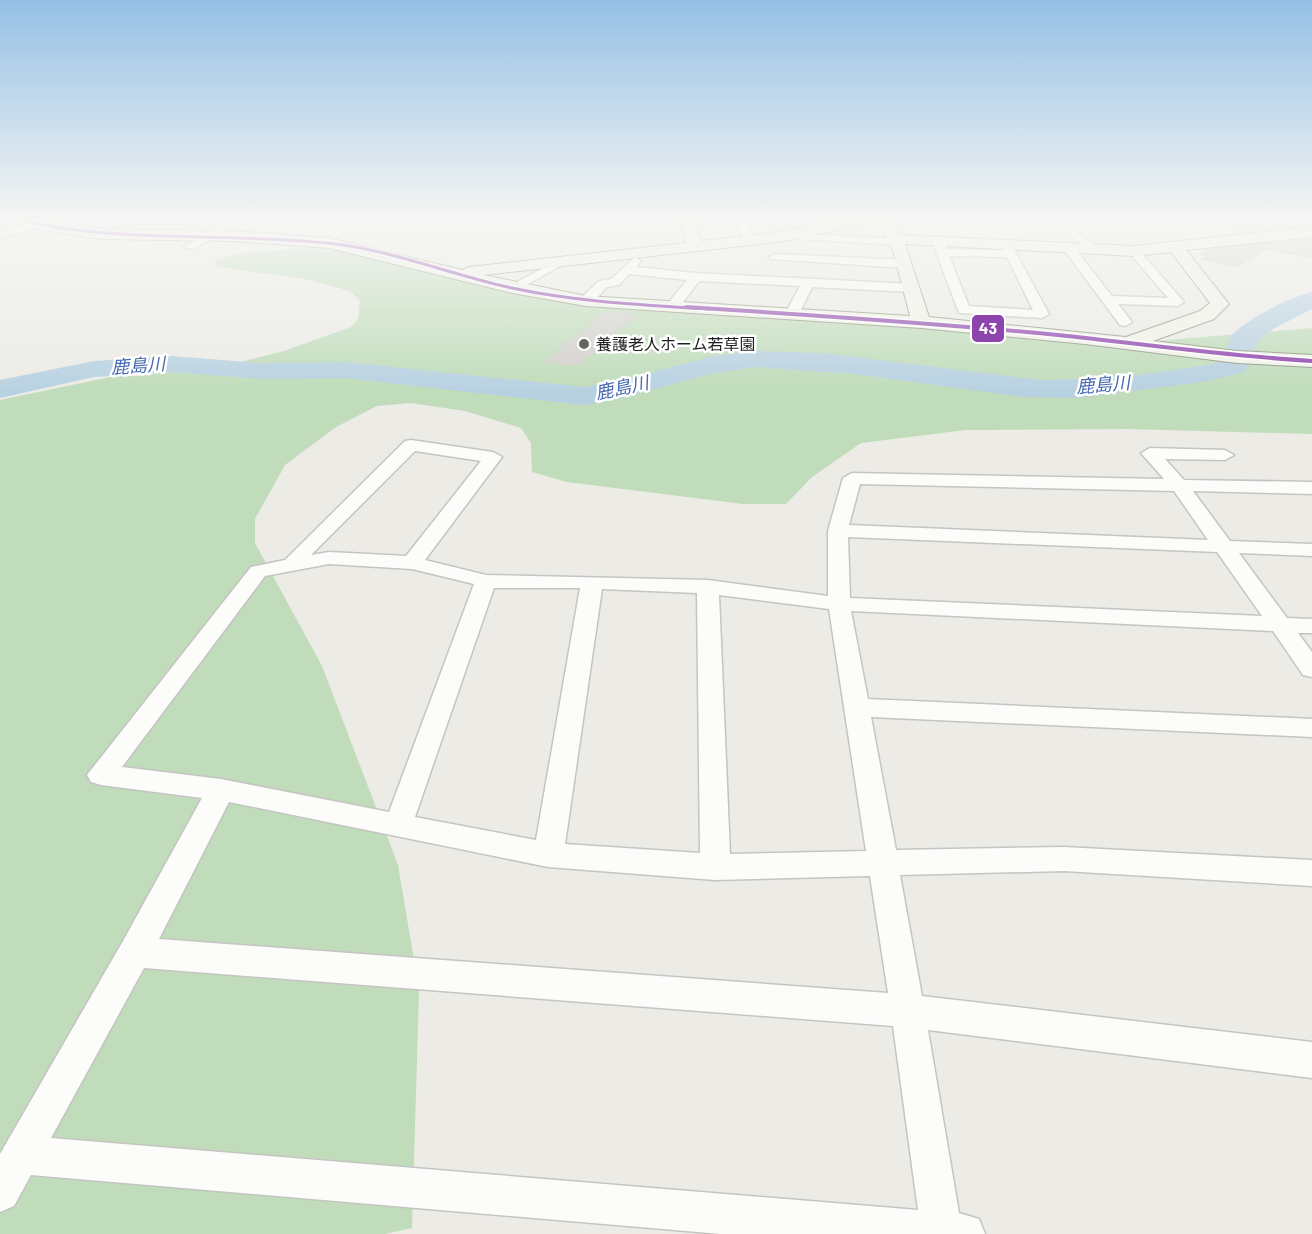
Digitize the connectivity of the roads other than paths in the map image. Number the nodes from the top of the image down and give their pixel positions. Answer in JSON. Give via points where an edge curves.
{"nodes":[{"id":1,"x":473,"y":278,"type":"edge"},
{"id":2,"x":531,"y":278,"type":"edge"},
{"id":3,"x":619,"y":278,"type":"edge"},
{"id":4,"x":692,"y":278,"type":"edge"},
{"id":5,"x":696,"y":278,"type":"junction"},
{"id":6,"x":762,"y":278,"type":"edge"},
{"id":7,"x":789,"y":278,"type":"edge"},
{"id":8,"x":909,"y":278,"type":"edge"},
{"id":9,"x":952,"y":278,"type":"edge"},
{"id":10,"x":1024,"y":278,"type":"edge"},
{"id":11,"x":1091,"y":278,"type":"edge"},
{"id":12,"x":1157,"y":278,"type":"edge"},
{"id":13,"x":1199,"y":278,"type":"edge"},
{"id":14,"x":760,"y":281,"type":"junction"},
{"id":15,"x":786,"y":282,"type":"junction"},
{"id":16,"x":808,"y":283,"type":"junction"},
{"id":17,"x":512,"y":288,"type":"junction"},
{"id":18,"x":912,"y":288,"type":"junction"},
{"id":19,"x":1108,"y":300,"type":"junction"},
{"id":20,"x":586,"y":301,"type":"junction"},
{"id":21,"x":672,"y":307,"type":"junction"},
{"id":22,"x":792,"y":314,"type":"junction"},
{"id":23,"x":921,"y":322,"type":"junction"},
{"id":24,"x":1125,"y":322,"type":"dead end"},
{"id":25,"x":1127,"y":343,"type":"junction"},
{"id":26,"x":1309,"y":361,"type":"edge"},
{"id":27,"x":1225,"y":455,"type":"dead end"},
{"id":28,"x":1179,"y":485,"type":"junction"},
{"id":29,"x":1312,"y":488,"type":"edge"},
{"id":30,"x":838,"y":531,"type":"junction"},
{"id":31,"x":1224,"y":546,"type":"junction"},
{"id":32,"x":1312,"y":550,"type":"edge"},
{"id":33,"x":412,"y":563,"type":"junction"},
{"id":34,"x":293,"y":565,"type":"junction"},
{"id":35,"x":486,"y":581,"type":"junction"},
{"id":36,"x":592,"y":582,"type":"junction"},
{"id":37,"x":708,"y":587,"type":"junction"},
{"id":38,"x":839,"y":604,"type":"junction"},
{"id":39,"x":1281,"y":625,"type":"junction"},
{"id":40,"x":1312,"y":626,"type":"edge"},
{"id":41,"x":1312,"y":669,"type":"edge"},
{"id":42,"x":855,"y":707,"type":"junction"},
{"id":43,"x":1312,"y":728,"type":"edge"},
{"id":44,"x":221,"y":790,"type":"junction"},
{"id":45,"x":398,"y":825,"type":"junction"},
{"id":46,"x":548,"y":855,"type":"junction"},
{"id":47,"x":883,"y":862,"type":"junction"},
{"id":48,"x":715,"y":867,"type":"junction"},
{"id":49,"x":1312,"y":873,"type":"edge"},
{"id":50,"x":135,"y":952,"type":"junction"},
{"id":51,"x":908,"y":1011,"type":"junction"},
{"id":52,"x":1312,"y":1060,"type":"edge"},
{"id":53,"x":21,"y":1155,"type":"junction"},
{"id":54,"x":0,"y":1192,"type":"edge"},
{"id":55,"x":949,"y":1233,"type":"edge"}],
"edges":[{"from":1,"to":17,"type":"street"},
{"from":2,"to":17,"type":"street"},
{"from":3,"to":20,"type":"street","via":[[603,284]]},
{"from":4,"to":5,"type":"street"},
{"from":5,"to":14,"type":"street"},
{"from":5,"to":21,"type":"street"},
{"from":6,"to":14,"type":"street"},
{"from":7,"to":15,"type":"street"},
{"from":8,"to":18,"type":"street"},
{"from":9,"to":10,"type":"street","via":[[964,310],[1042,314]]},
{"from":11,"to":19,"type":"street"},
{"from":12,"to":19,"type":"street","via":[[1178,302]]},
{"from":13,"to":25,"type":"street","via":[[1220,304],[1207,315]]},
{"from":14,"to":15,"type":"street"},
{"from":15,"to":16,"type":"street"},
{"from":16,"to":18,"type":"street"},
{"from":16,"to":22,"type":"street"},
{"from":17,"to":20,"type":"street"},
{"from":18,"to":23,"type":"street"},
{"from":19,"to":24,"type":"street"},
{"from":20,"to":21,"type":"street"},
{"from":21,"to":22,"type":"street"},
{"from":22,"to":23,"type":"street"},
{"from":23,"to":25,"type":"street"},
{"from":25,"to":26,"type":"street","via":[[1237,357]]},
{"from":27,"to":28,"type":"street","via":[[1150,453]]},
{"from":28,"to":29,"type":"street"},
{"from":28,"to":30,"type":"street","via":[[852,478]]},
{"from":28,"to":31,"type":"street"},
{"from":30,"to":31,"type":"street"},
{"from":30,"to":38,"type":"street"},
{"from":31,"to":32,"type":"street"},
{"from":31,"to":39,"type":"street"},
{"from":33,"to":34,"type":"street","via":[[329,558]]},
{"from":33,"to":34,"type":"street","via":[[493,457],[411,445]]},
{"from":33,"to":35,"type":"street"},
{"from":34,"to":44,"type":"street","via":[[258,571],[101,775]]},
{"from":35,"to":36,"type":"street"},
{"from":35,"to":45,"type":"street"},
{"from":36,"to":37,"type":"street"},
{"from":36,"to":46,"type":"street"},
{"from":37,"to":38,"type":"street"},
{"from":37,"to":48,"type":"street"},
{"from":38,"to":39,"type":"street"},
{"from":38,"to":42,"type":"street"},
{"from":39,"to":40,"type":"street"},
{"from":39,"to":41,"type":"street"},
{"from":42,"to":43,"type":"street"},
{"from":42,"to":47,"type":"street"},
{"from":44,"to":45,"type":"street"},
{"from":44,"to":50,"type":"street"},
{"from":45,"to":46,"type":"street"},
{"from":46,"to":48,"type":"street"},
{"from":47,"to":48,"type":"street"},
{"from":47,"to":49,"type":"street","via":[[1064,859]]},
{"from":47,"to":51,"type":"street"},
{"from":50,"to":51,"type":"street"},
{"from":50,"to":53,"type":"street"},
{"from":51,"to":52,"type":"street"},
{"from":51,"to":55,"type":"street"},
{"from":53,"to":54,"type":"street"},
{"from":53,"to":55,"type":"street"}]}
